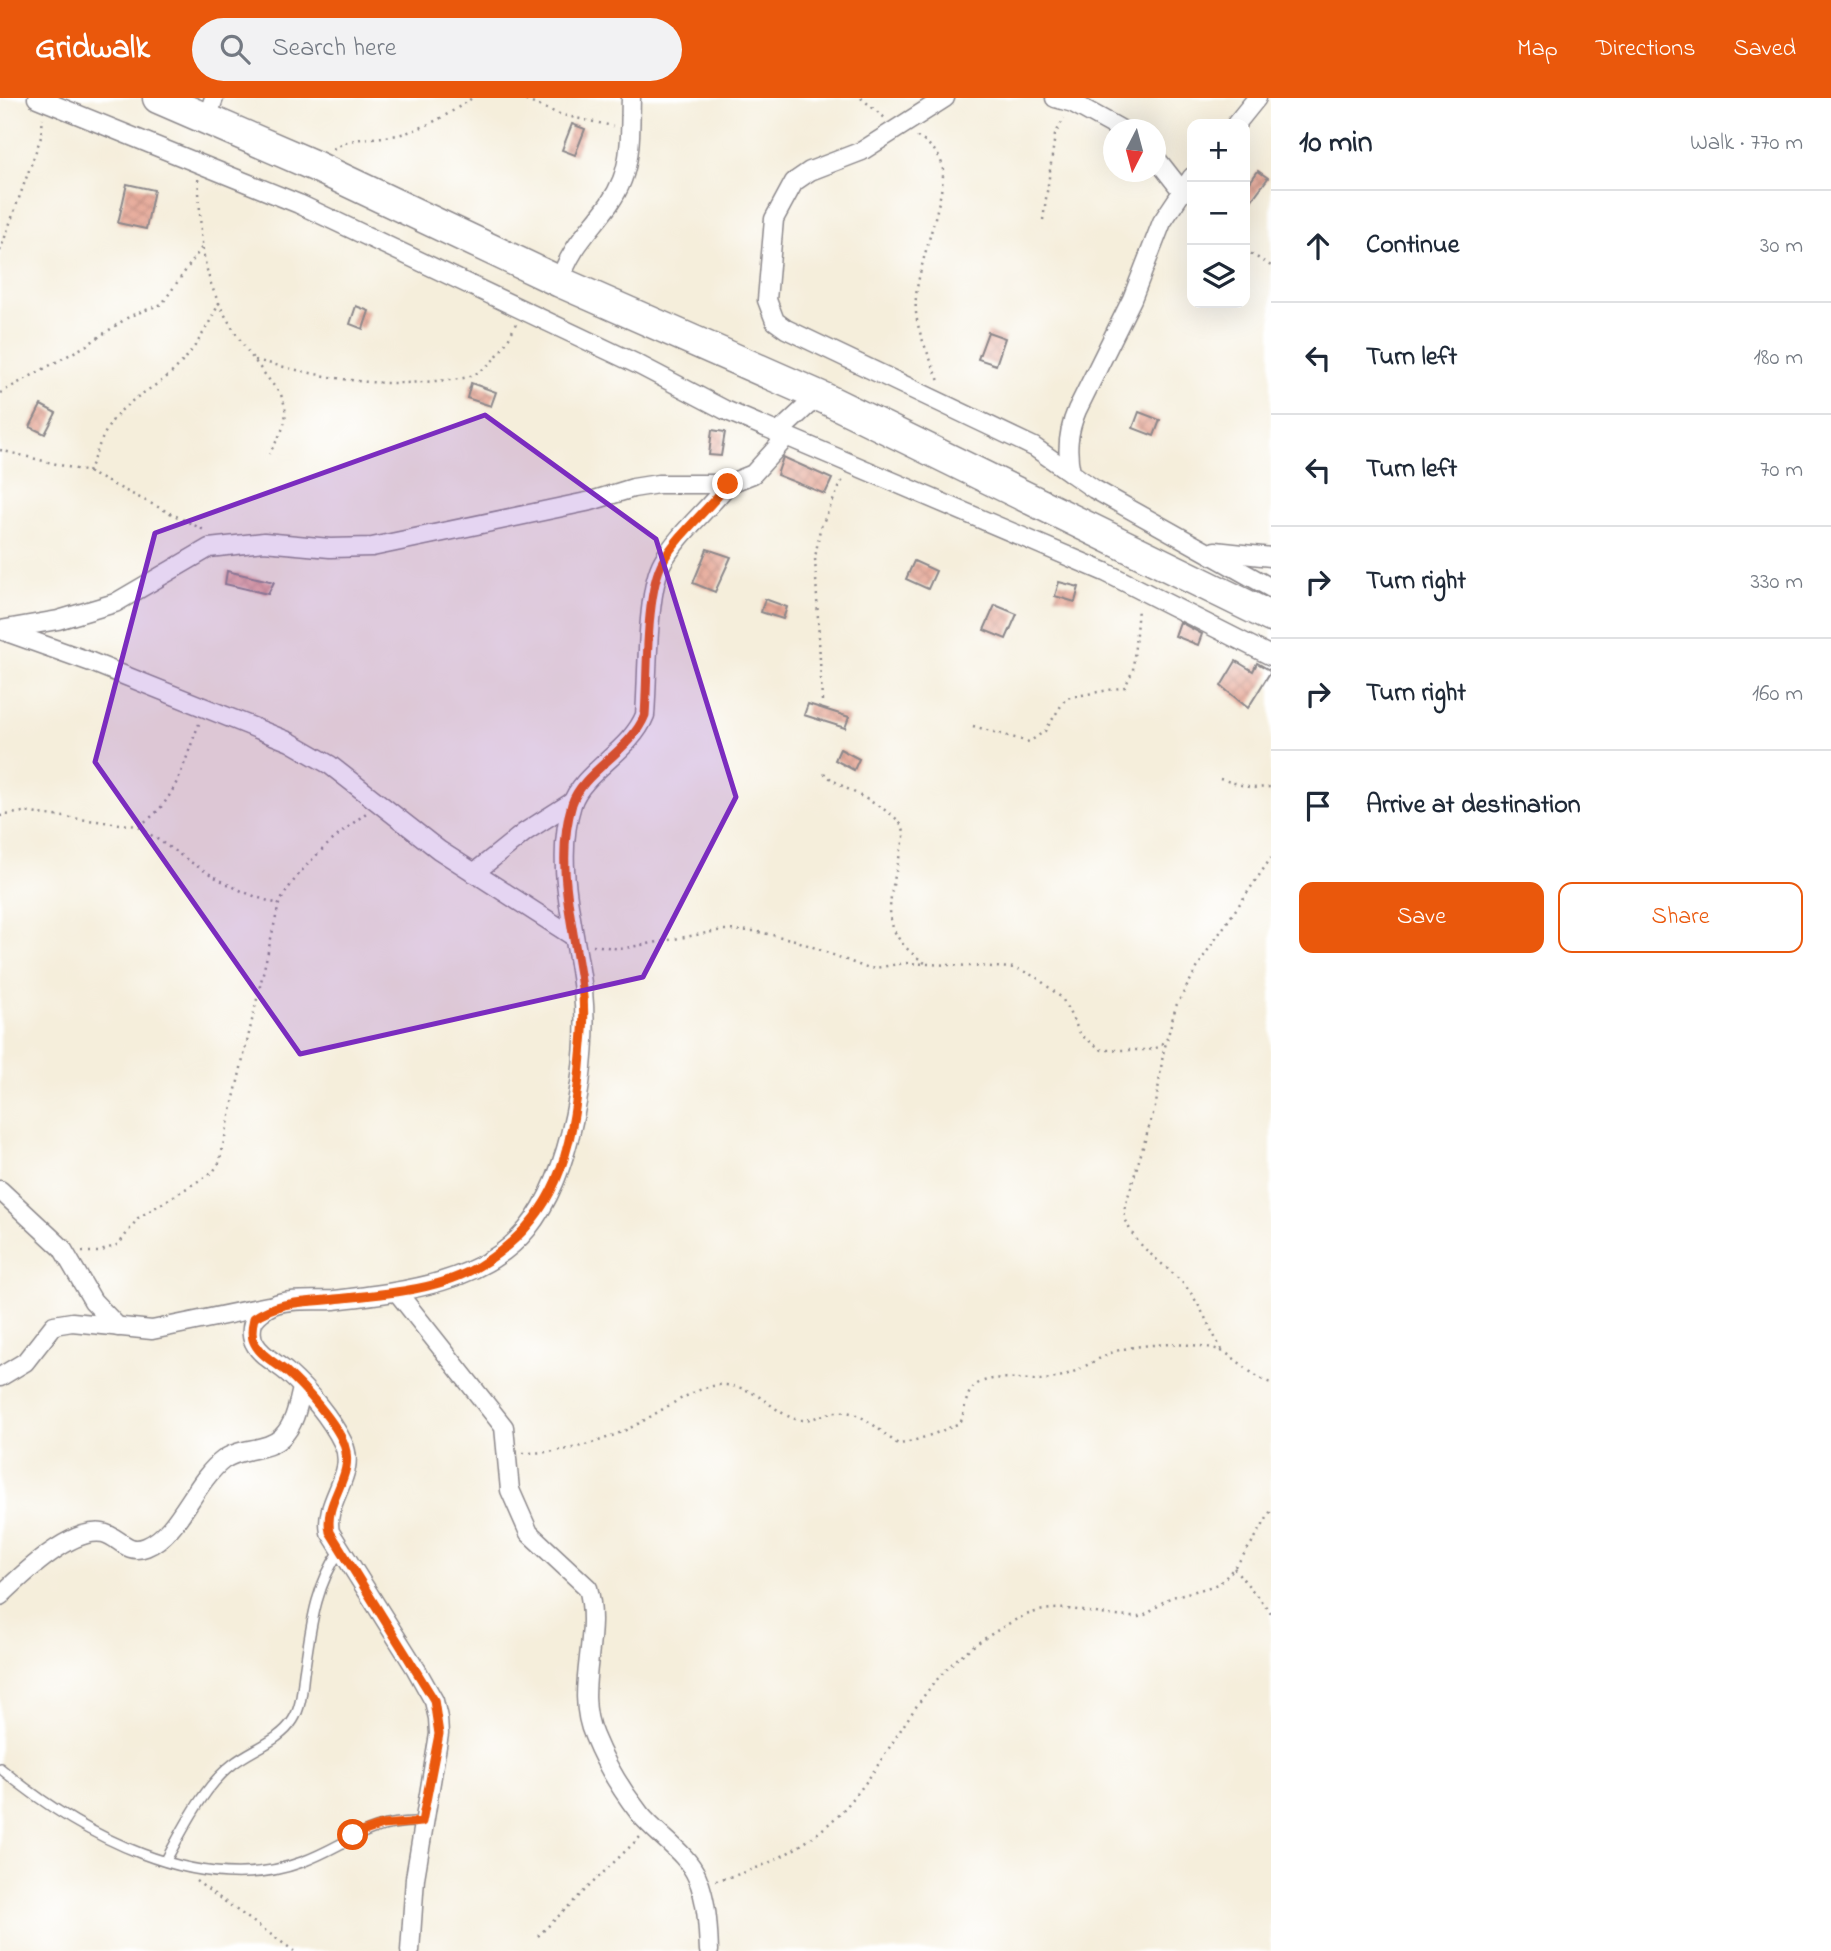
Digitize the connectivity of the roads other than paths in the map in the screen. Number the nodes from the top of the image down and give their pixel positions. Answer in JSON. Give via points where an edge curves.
{"nodes":[{"id":1,"x":158,"y":98,"type":"edge"},
{"id":2,"x":631,"y":98,"type":"edge"},
{"id":3,"x":944,"y":98,"type":"edge"},
{"id":4,"x":1055,"y":98,"type":"edge"},
{"id":5,"x":1257,"y":98,"type":"edge"},
{"id":6,"x":40,"y":99,"type":"edge"},
{"id":7,"x":211,"y":108,"type":"edge"},
{"id":8,"x":1240,"y":119,"type":"edge"},
{"id":9,"x":1103,"y":120,"type":"edge"},
{"id":10,"x":1166,"y":166,"type":"edge"},
{"id":11,"x":1187,"y":183,"type":"edge"},
{"id":12,"x":560,"y":282,"type":"junction"},
{"id":13,"x":824,"y":398,"type":"junction"},
{"id":14,"x":1070,"y":425,"type":"junction"},
{"id":15,"x":778,"y":433,"type":"junction"},
{"id":16,"x":1034,"y":447,"type":"junction"},
{"id":17,"x":1072,"y":473,"type":"junction"},
{"id":18,"x":728,"y":484,"type":"junction"},
{"id":19,"x":1209,"y":551,"type":"junction"},
{"id":20,"x":1271,"y":557,"type":"edge"},
{"id":21,"x":1271,"y":588,"type":"edge"},
{"id":22,"x":1271,"y":617,"type":"edge"},
{"id":23,"x":0,"y":630,"type":"edge"},
{"id":24,"x":1271,"y":656,"type":"edge"},
{"id":25,"x":572,"y":802,"type":"junction"},
{"id":26,"x":474,"y":873,"type":"junction"},
{"id":27,"x":572,"y":940,"type":"junction"},
{"id":28,"x":0,"y":1190,"type":"edge"},
{"id":29,"x":397,"y":1292,"type":"junction"},
{"id":30,"x":274,"y":1305,"type":"junction"},
{"id":31,"x":118,"y":1328,"type":"junction"},
{"id":32,"x":0,"y":1377,"type":"edge"},
{"id":33,"x":302,"y":1388,"type":"junction"},
{"id":34,"x":340,"y":1551,"type":"junction"},
{"id":35,"x":0,"y":1596,"type":"edge"},
{"id":36,"x":0,"y":1768,"type":"edge"},
{"id":37,"x":422,"y":1822,"type":"junction"},
{"id":38,"x":168,"y":1861,"type":"junction"},
{"id":39,"x":411,"y":1951,"type":"edge"},
{"id":40,"x":709,"y":1951,"type":"edge"}],
"edges":[{"from":1,"to":7,"type":"highway"},
{"from":2,"to":12,"type":"street","via":[[622,181],[577,242]]},
{"from":3,"to":16,"type":"street","via":[[862,151],[794,182],[774,219],[767,300],[775,321],[786,329]]},
{"from":4,"to":9,"type":"street"},
{"from":5,"to":8,"type":"street"},
{"from":6,"to":15,"type":"street","via":[[366,234]]},
{"from":7,"to":12,"type":"highway","via":[[315,166]]},
{"from":10,"to":11,"type":"street"},
{"from":11,"to":14,"type":"street","via":[[1162,222],[1132,299]]},
{"from":12,"to":13,"type":"highway"},
{"from":13,"to":15,"type":"street","via":[[808,405]]},
{"from":13,"to":22,"type":"highway"},
{"from":14,"to":16,"type":"street","via":[[1066,434]]},
{"from":14,"to":17,"type":"street","via":[[1067,456]]},
{"from":15,"to":18,"type":"street","via":[[781,443],[767,463]]},
{"from":15,"to":24,"type":"street","via":[[1154,595]]},
{"from":16,"to":17,"type":"street"},
{"from":17,"to":19,"type":"street","via":[[1132,512]]},
{"from":18,"to":23,"type":"street","via":[[633,488],[372,547],[264,542],[209,548],[115,603],[58,620]]},
{"from":18,"to":25,"type":"street","via":[[661,564],[652,599],[645,715],[639,729]]},
{"from":19,"to":20,"type":"street"},
{"from":19,"to":21,"type":"street"},
{"from":23,"to":26,"type":"street","via":[[290,742],[330,765]]},
{"from":25,"to":26,"type":"street"},
{"from":25,"to":27,"type":"street","via":[[566,875]]},
{"from":26,"to":27,"type":"street"},
{"from":27,"to":29,"type":"street","via":[[585,1021],[566,1155],[542,1208],[526,1231],[477,1268]]},
{"from":28,"to":31,"type":"street","via":[[62,1248],[93,1301]]},
{"from":29,"to":30,"type":"street"},
{"from":29,"to":40,"type":"street","via":[[504,1427],[510,1490],[529,1532],[588,1588],[592,1624],[586,1687],[589,1724],[620,1785],[697,1875],[705,1901]]},
{"from":30,"to":31,"type":"street","via":[[152,1330]]},
{"from":30,"to":33,"type":"street","via":[[254,1318],[254,1343]]},
{"from":31,"to":32,"type":"street","via":[[72,1322],[54,1325],[25,1362]]},
{"from":33,"to":34,"type":"street","via":[[344,1444],[345,1476],[328,1511],[330,1532]]},
{"from":33,"to":35,"type":"street","via":[[296,1415],[280,1439],[225,1458],[156,1542],[142,1549],[127,1548],[105,1533],[92,1533],[46,1556]]},
{"from":34,"to":37,"type":"street","via":[[434,1700],[439,1734]]},
{"from":34,"to":38,"type":"lane","via":[[316,1599],[294,1720],[230,1766],[197,1807]]},
{"from":36,"to":38,"type":"lane","via":[[89,1831]]},
{"from":37,"to":38,"type":"lane","via":[[382,1825],[304,1862],[257,1874],[201,1870]]},
{"from":37,"to":39,"type":"street"}]}
